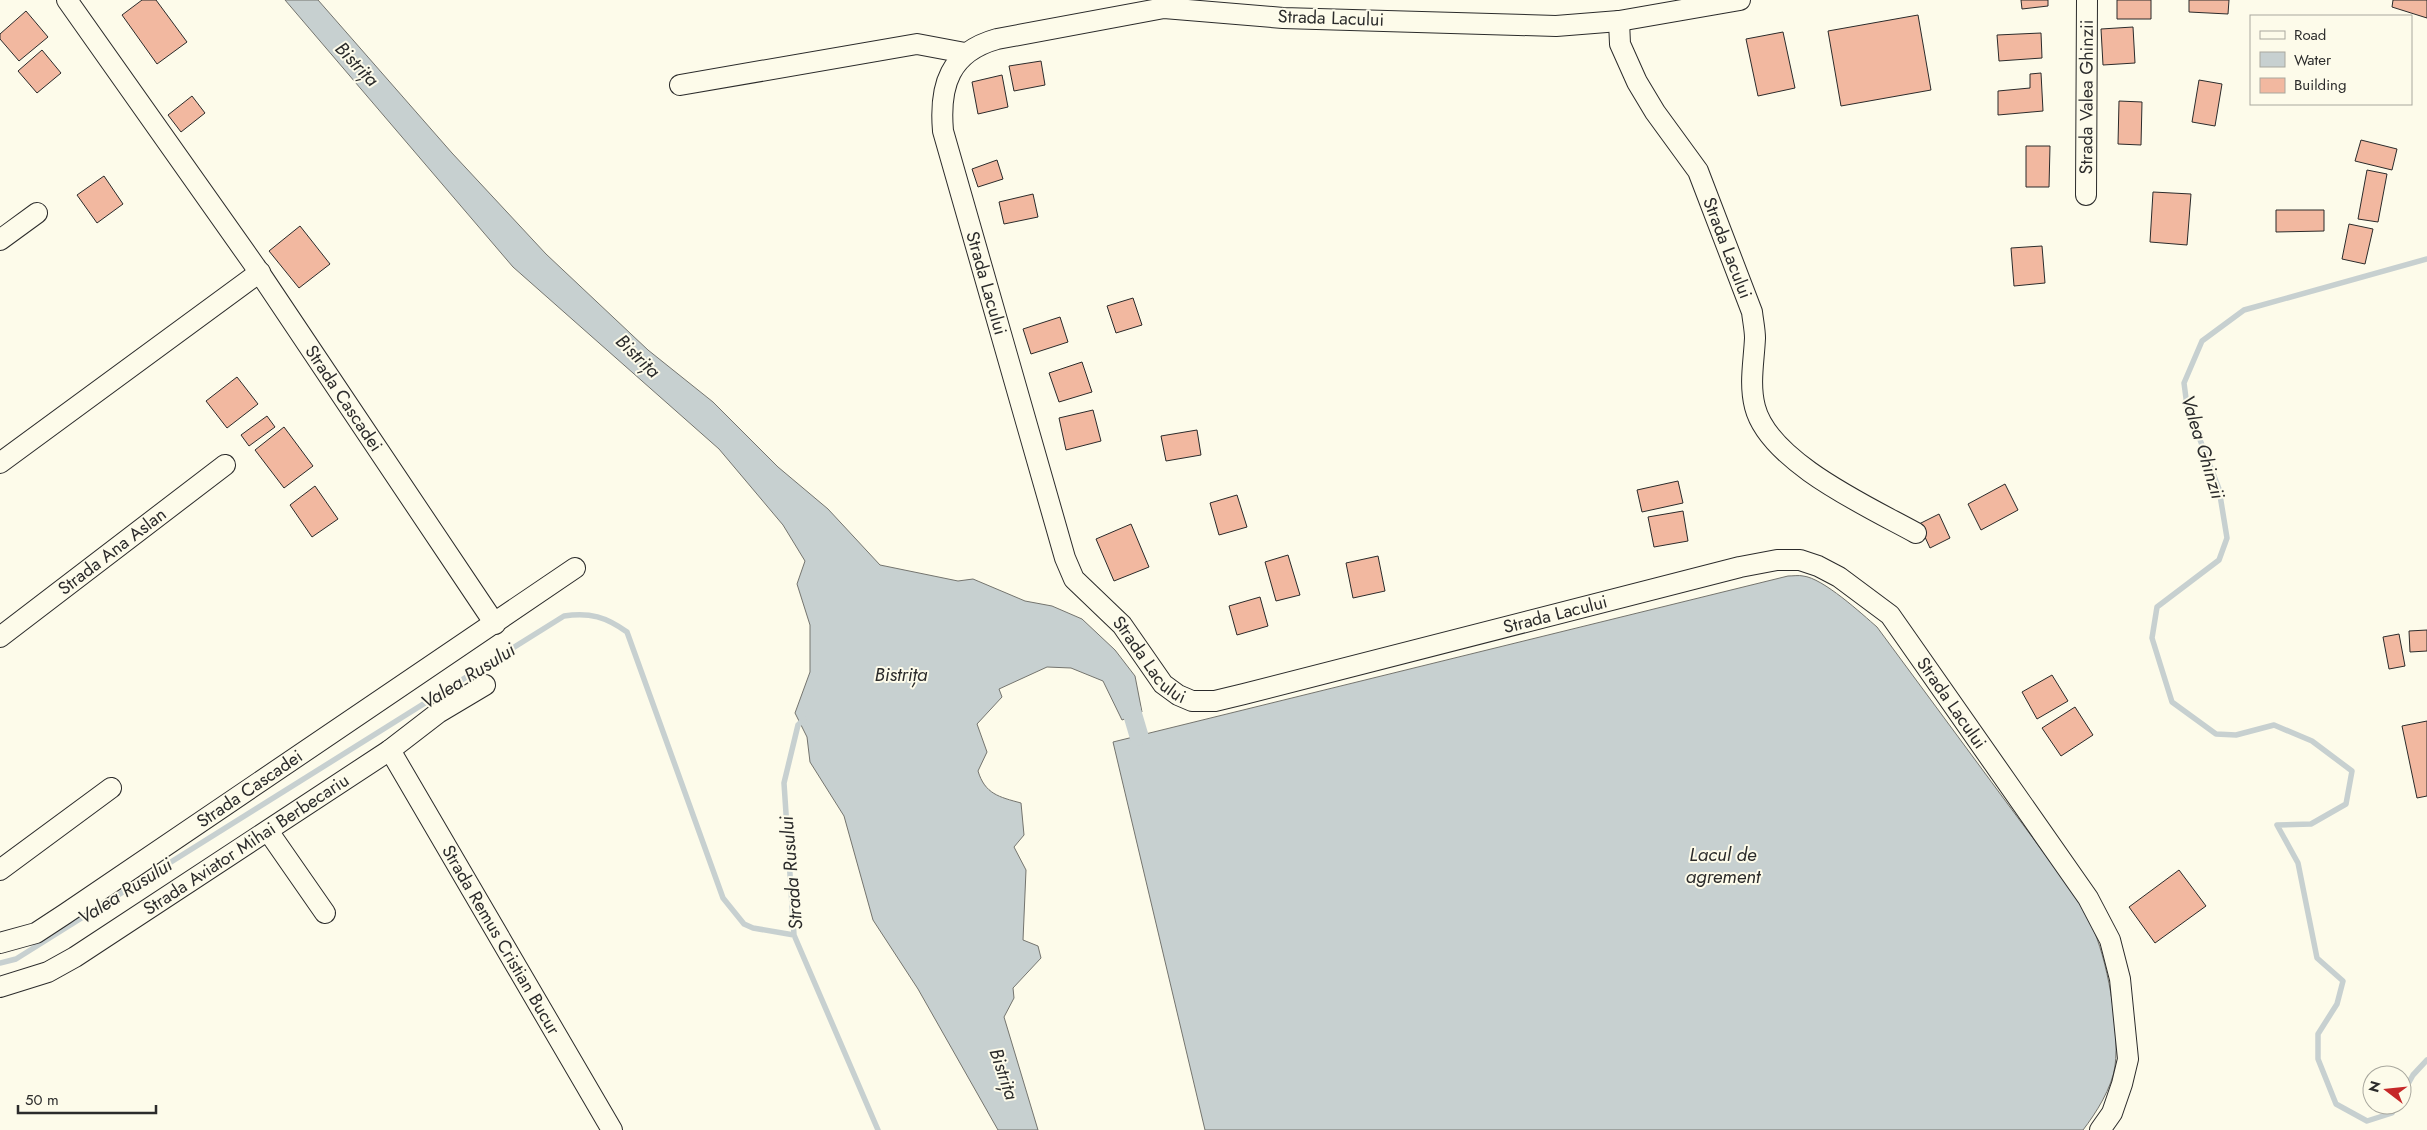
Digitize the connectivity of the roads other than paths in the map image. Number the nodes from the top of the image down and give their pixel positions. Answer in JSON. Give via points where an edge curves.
{"nodes":[{"id":1,"x":67,"y":0,"type":"edge"},
{"id":2,"x":1740,"y":0,"type":"edge"},
{"id":3,"x":2088,"y":0,"type":"edge"},
{"id":4,"x":1619,"y":22,"type":"junction"},
{"id":5,"x":965,"y":53,"type":"junction"},
{"id":6,"x":680,"y":84,"type":"dead end"},
{"id":7,"x":2086,"y":195,"type":"dead end"},
{"id":8,"x":36,"y":213,"type":"dead end"},
{"id":9,"x":0,"y":240,"type":"edge"},
{"id":10,"x":260,"y":272,"type":"junction"},
{"id":11,"x":0,"y":463,"type":"edge"},
{"id":12,"x":225,"y":465,"type":"dead end"},
{"id":13,"x":1916,"y":533,"type":"dead end"},
{"id":14,"x":575,"y":568,"type":"dead end"},
{"id":15,"x":495,"y":624,"type":"junction"},
{"id":16,"x":0,"y":637,"type":"edge"},
{"id":17,"x":485,"y":685,"type":"dead end"},
{"id":18,"x":390,"y":750,"type":"junction"},
{"id":19,"x":111,"y":788,"type":"dead end"},
{"id":20,"x":268,"y":831,"type":"junction"},
{"id":21,"x":0,"y":870,"type":"edge"},
{"id":22,"x":325,"y":913,"type":"dead end"},
{"id":23,"x":0,"y":943,"type":"edge"},
{"id":24,"x":0,"y":987,"type":"edge"},
{"id":25,"x":612,"y":1130,"type":"edge"},
{"id":26,"x":2100,"y":1130,"type":"edge"}],
"edges":[{"from":1,"to":10,"type":"street","name":"Strada Cascadei"},
{"from":2,"to":4,"type":"street","name":"Strada Lacului"},
{"from":3,"to":7,"type":"street","name":"Strada Valea Ghinzii"},
{"from":4,"to":5,"type":"street","name":"Strada Lacului","via":[[1556,26],[1283,18],[1164,8],[998,39],[982,43]]},
{"from":4,"to":13,"type":"street","name":"Strada Lacului","via":[[1620,44],[1637,82],[1698,171],[1752,312],[1755,336],[1751,388],[1763,427],[1783,450],[1830,485]]},
{"from":5,"to":6,"type":"street","via":[[917,44]]},
{"from":5,"to":26,"type":"street","name":"Strada Lacului","via":[[949,73],[942,114],[943,131],[1065,558],[1074,579],[1122,625],[1163,684],[1192,701],[1215,701],[1740,567],[1777,560],[1800,560],[1818,566],[1839,577],[1890,615],[2088,898],[2110,940],[2120,979],[2128,1059],[2112,1113]]},
{"from":8,"to":9,"type":"street"},
{"from":10,"to":11,"type":"street"},
{"from":10,"to":15,"type":"street","name":"Strada Cascadei"},
{"from":12,"to":16,"type":"street","name":"Strada Ana Aslan"},
{"from":14,"to":15,"type":"street","name":"Strada Cascadei"},
{"from":15,"to":23,"type":"street","name":"Strada Cascadei","via":[[36,933]]},
{"from":17,"to":18,"type":"street","name":"Strada Aviator Mihai Berbecariu","via":[[438,713]]},
{"from":18,"to":20,"type":"street","name":"Strada Aviator Mihai Berbecariu"},
{"from":18,"to":25,"type":"street","name":"Strada Remus Cristian Bucur"},
{"from":19,"to":21,"type":"street"},
{"from":20,"to":22,"type":"street"},
{"from":20,"to":24,"type":"street","name":"Strada Aviator Mihai Berbecariu","via":[[75,957],[48,972]]}]}
